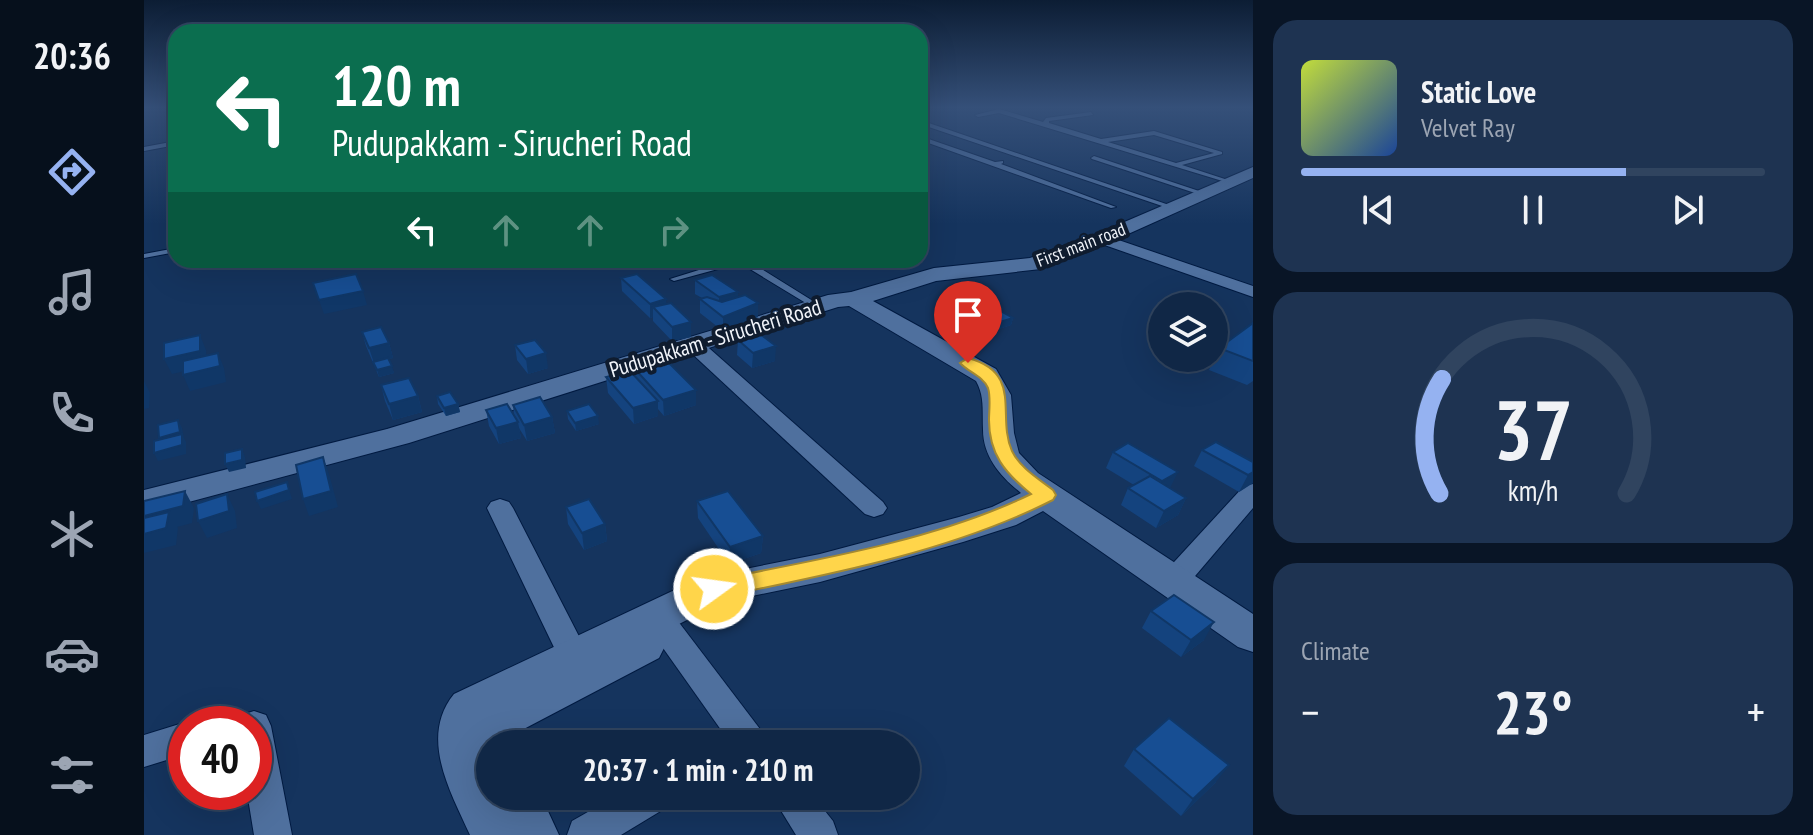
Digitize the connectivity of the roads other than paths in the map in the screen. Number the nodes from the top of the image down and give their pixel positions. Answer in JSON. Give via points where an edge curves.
{"nodes":[{"id":1,"x":943,"y":146,"type":"edge"},
{"id":2,"x":976,"y":146,"type":"edge"},
{"id":3,"x":987,"y":146,"type":"edge"},
{"id":4,"x":1110,"y":146,"type":"edge"},
{"id":5,"x":1197,"y":146,"type":"edge"},
{"id":6,"x":1116,"y":148,"type":"junction"},
{"id":7,"x":1021,"y":157,"type":"junction"},
{"id":8,"x":1010,"y":159,"type":"junction"},
{"id":9,"x":995,"y":164,"type":"junction"},
{"id":10,"x":1173,"y":165,"type":"junction"},
{"id":11,"x":1253,"y":172,"type":"edge"},
{"id":12,"x":1231,"y":182,"type":"junction"},
{"id":13,"x":1203,"y":194,"type":"junction"},
{"id":14,"x":1113,"y":207,"type":"dead end"},
{"id":15,"x":1166,"y":210,"type":"junction"},
{"id":16,"x":1101,"y":239,"type":"junction"},
{"id":17,"x":168,"y":251,"type":"edge"},
{"id":18,"x":144,"y":253,"type":"edge"},
{"id":19,"x":713,"y":268,"type":"edge"},
{"id":20,"x":754,"y":268,"type":"edge"},
{"id":21,"x":674,"y":279,"type":"dead end"},
{"id":22,"x":1253,"y":292,"type":"edge"},
{"id":23,"x":853,"y":299,"type":"junction"},
{"id":24,"x":817,"y":306,"type":"junction"},
{"id":25,"x":694,"y":345,"type":"junction"},
{"id":26,"x":1253,"y":492,"type":"edge"},
{"id":27,"x":1053,"y":500,"type":"junction"},
{"id":28,"x":144,"y":502,"type":"edge"},
{"id":29,"x":500,"y":508,"type":"dead end"},
{"id":30,"x":874,"y":508,"type":"dead end"},
{"id":31,"x":1174,"y":581,"type":"junction"},
{"id":32,"x":663,"y":625,"type":"junction"},
{"id":33,"x":1253,"y":635,"type":"edge"},
{"id":34,"x":574,"y":657,"type":"junction"},
{"id":35,"x":491,"y":730,"type":"edge"},
{"id":36,"x":737,"y":730,"type":"edge"},
{"id":37,"x":168,"y":744,"type":"edge"},
{"id":38,"x":144,"y":751,"type":"edge"},
{"id":39,"x":269,"y":810,"type":"edge"},
{"id":40,"x":521,"y":810,"type":"edge"},
{"id":41,"x":628,"y":810,"type":"edge"},
{"id":42,"x":800,"y":810,"type":"edge"},
{"id":43,"x":273,"y":835,"type":"edge"},
{"id":44,"x":496,"y":835,"type":"edge"},
{"id":45,"x":533,"y":835,"type":"edge"},
{"id":46,"x":586,"y":835,"type":"edge"},
{"id":47,"x":819,"y":835,"type":"edge"}],
"edges":[{"from":1,"to":9,"type":"lane"},
{"from":2,"to":8,"type":"lane"},
{"from":3,"to":7,"type":"lane"},
{"from":4,"to":6,"type":"lane"},
{"from":5,"to":10,"type":"lane","via":[[1220,153]]},
{"from":6,"to":10,"type":"lane"},
{"from":6,"to":13,"type":"lane","via":[[1093,156]]},
{"from":7,"to":8,"type":"lane"},
{"from":7,"to":15,"type":"lane"},
{"from":8,"to":9,"type":"lane"},
{"from":8,"to":15,"type":"lane"},
{"from":9,"to":14,"type":"lane"},
{"from":10,"to":12,"type":"lane"},
{"from":11,"to":12,"type":"street","name":"First main road"},
{"from":12,"to":13,"type":"street","name":"First main road"},
{"from":13,"to":15,"type":"street","name":"First main road"},
{"from":15,"to":16,"type":"street","name":"First main road"},
{"from":16,"to":22,"type":"street"},
{"from":16,"to":23,"type":"street","name":"First main road","via":[[1033,264],[934,275]]},
{"from":17,"to":18,"type":"lane"},
{"from":19,"to":21,"type":"lane"},
{"from":20,"to":24,"type":"lane"},
{"from":23,"to":24,"type":"street","name":"Pudupakkam - Sirucheri Road"},
{"from":23,"to":27,"type":"street","name":"Pudupakkam - Sirucheri Road","via":[[986,375],[997,388],[1004,455]]},
{"from":24,"to":25,"type":"street","name":"Pudupakkam - Sirucheri Road"},
{"from":25,"to":28,"type":"street","name":"Pudupakkam - Sirucheri Road","via":[[336,454]]},
{"from":25,"to":30,"type":"street"},
{"from":26,"to":31,"type":"street"},
{"from":27,"to":31,"type":"street","name":"Pudupakkam - Sirucheri Road"},
{"from":27,"to":32,"type":"street","via":[[820,568],[728,585]]},
{"from":29,"to":34,"type":"street"},
{"from":31,"to":33,"type":"street","name":"Pudupakkam - Sirucheri Road"},
{"from":32,"to":34,"type":"street"},
{"from":32,"to":35,"type":"street","via":[[504,716]]},
{"from":32,"to":36,"type":"street"},
{"from":34,"to":44,"type":"street","via":[[478,703],[460,718],[460,746]]},
{"from":37,"to":38,"type":"street"},
{"from":39,"to":43,"type":"street"},
{"from":40,"to":45,"type":"street"},
{"from":41,"to":46,"type":"street"},
{"from":42,"to":47,"type":"street"}]}
